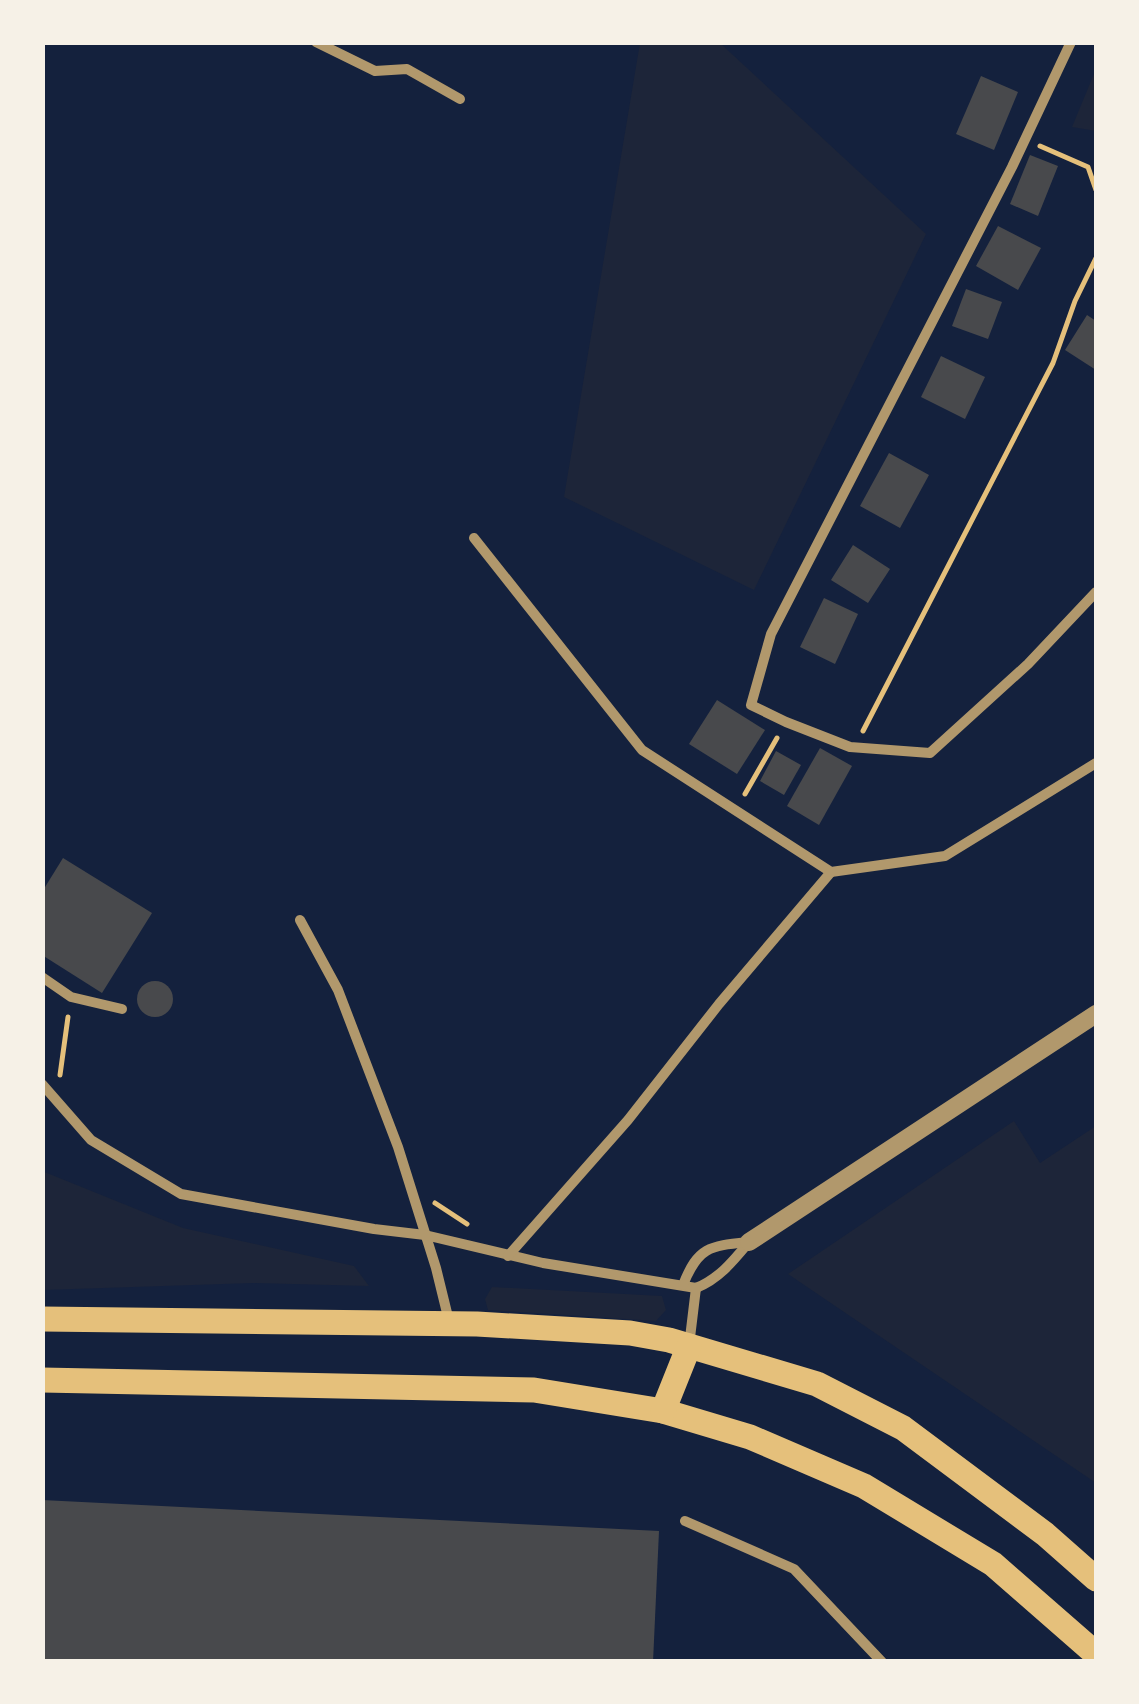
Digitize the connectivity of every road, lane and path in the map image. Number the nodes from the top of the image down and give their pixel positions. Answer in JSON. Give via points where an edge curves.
{"nodes":[{"id":1,"x":316,"y":42,"type":"edge"},
{"id":2,"x":1071,"y":42,"type":"edge"},
{"id":3,"x":460,"y":100,"type":"dead end"},
{"id":4,"x":1024,"y":138,"type":"junction"},
{"id":5,"x":1096,"y":190,"type":"edge"},
{"id":6,"x":1096,"y":258,"type":"edge"},
{"id":7,"x":474,"y":538,"type":"dead end"},
{"id":8,"x":1096,"y":592,"type":"edge"},
{"id":9,"x":786,"y":722,"type":"junction"},
{"id":10,"x":855,"y":747,"type":"junction"},
{"id":11,"x":1096,"y":764,"type":"edge"},
{"id":12,"x":736,"y":810,"type":"junction"},
{"id":13,"x":831,"y":872,"type":"junction"},
{"id":14,"x":300,"y":920,"type":"dead end"},
{"id":15,"x":42,"y":977,"type":"edge"},
{"id":16,"x":71,"y":997,"type":"junction"},
{"id":17,"x":122,"y":1010,"type":"dead end"},
{"id":18,"x":1096,"y":1014,"type":"edge"},
{"id":19,"x":42,"y":1084,"type":"edge"},
{"id":20,"x":56,"y":1103,"type":"junction"},
{"id":21,"x":429,"y":1199,"type":"dead end"},
{"id":22,"x":478,"y":1232,"type":"dead end"},
{"id":23,"x":425,"y":1236,"type":"junction"},
{"id":24,"x":749,"y":1242,"type":"junction"},
{"id":25,"x":508,"y":1256,"type":"junction"},
{"id":26,"x":683,"y":1285,"type":"junction"},
{"id":27,"x":696,"y":1288,"type":"junction"},
{"id":28,"x":42,"y":1318,"type":"edge"},
{"id":29,"x":449,"y":1324,"type":"junction"},
{"id":30,"x":689,"y":1346,"type":"junction"},
{"id":31,"x":42,"y":1380,"type":"edge"},
{"id":32,"x":663,"y":1411,"type":"junction"},
{"id":33,"x":685,"y":1521,"type":"dead end"},
{"id":34,"x":1096,"y":1579,"type":"edge"},
{"id":35,"x":1096,"y":1654,"type":"edge"},
{"id":36,"x":882,"y":1662,"type":"edge"}],
"edges":[{"from":1,"to":3,"type":"street","via":[[375,72],[407,70]]},
{"from":2,"to":4,"type":"street"},
{"from":4,"to":5,"type":"path","via":[[1088,167]]},
{"from":4,"to":9,"type":"street","via":[[771,634],[751,705]]},
{"from":6,"to":10,"type":"path","via":[[1054,363]]},
{"from":7,"to":12,"type":"street","via":[[642,750]]},
{"from":8,"to":10,"type":"street","via":[[930,753]]},
{"from":9,"to":10,"type":"street"},
{"from":9,"to":12,"type":"path"},
{"from":11,"to":13,"type":"street","via":[[945,856]]},
{"from":12,"to":13,"type":"street"},
{"from":13,"to":25,"type":"street"},
{"from":14,"to":23,"type":"street","via":[[338,990]]},
{"from":15,"to":16,"type":"street"},
{"from":16,"to":17,"type":"street"},
{"from":16,"to":20,"type":"path"},
{"from":18,"to":24,"type":"street"},
{"from":19,"to":20,"type":"street"},
{"from":20,"to":23,"type":"street","via":[[91,1140],[181,1194]]},
{"from":21,"to":22,"type":"path"},
{"from":23,"to":25,"type":"street"},
{"from":23,"to":29,"type":"street"},
{"from":24,"to":26,"type":"street","via":[[708,1248],[693,1260]]},
{"from":24,"to":27,"type":"street","via":[[729,1266]]},
{"from":25,"to":26,"type":"street"},
{"from":26,"to":27,"type":"street"},
{"from":27,"to":30,"type":"street"},
{"from":28,"to":29,"type":"highway"},
{"from":29,"to":30,"type":"highway","via":[[630,1333]]},
{"from":30,"to":32,"type":"highway"},
{"from":30,"to":34,"type":"highway","via":[[817,1384],[903,1428]]},
{"from":31,"to":32,"type":"highway","via":[[534,1390]]},
{"from":32,"to":35,"type":"highway","via":[[750,1437],[864,1486],[994,1564]]},
{"from":33,"to":36,"type":"street","via":[[794,1568]]}]}
